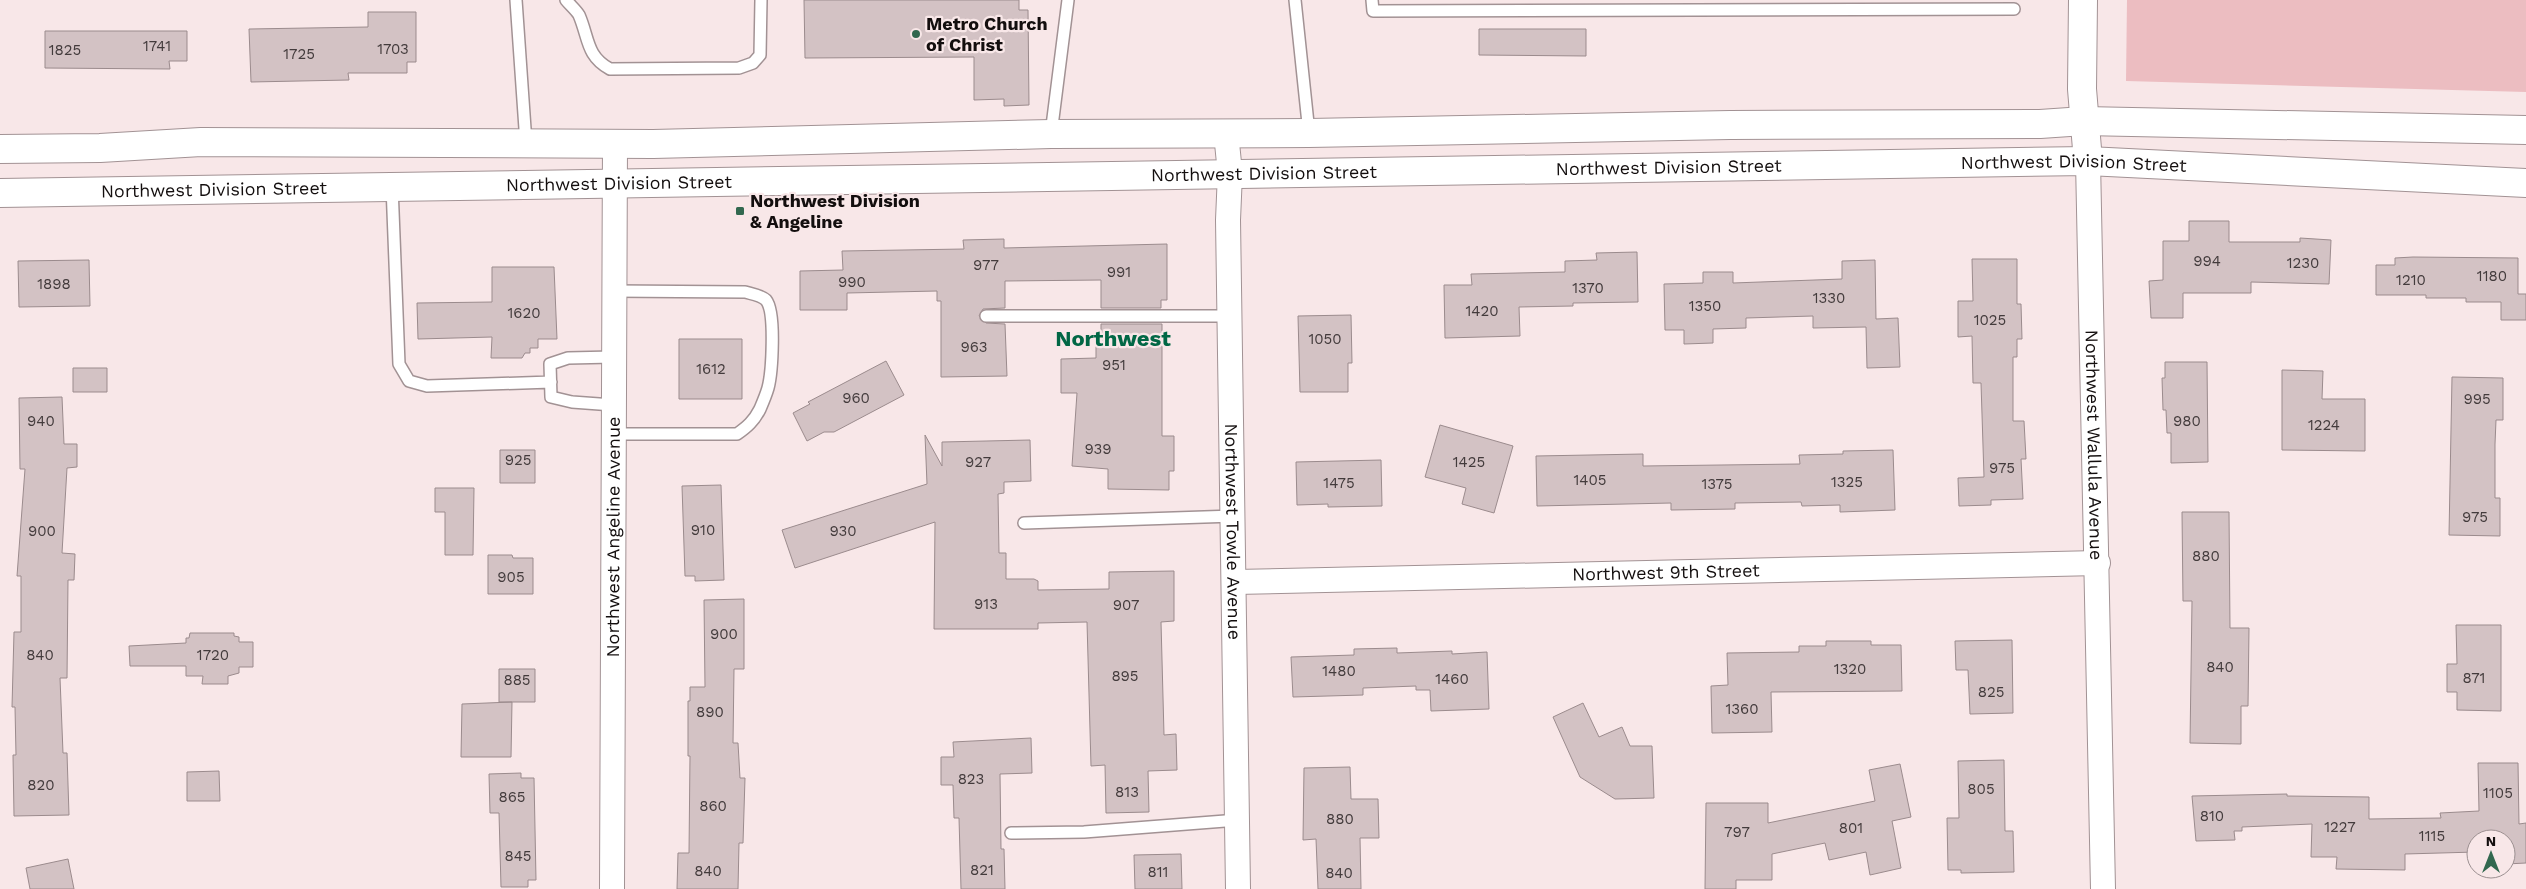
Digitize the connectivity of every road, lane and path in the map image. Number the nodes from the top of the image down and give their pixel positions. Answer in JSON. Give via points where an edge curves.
{"nodes":[{"id":1,"x":516,"y":0,"type":"edge"},
{"id":2,"x":566,"y":0,"type":"edge"},
{"id":3,"x":761,"y":0,"type":"edge"},
{"id":4,"x":1068,"y":0,"type":"edge"},
{"id":5,"x":1295,"y":0,"type":"edge"},
{"id":6,"x":1372,"y":0,"type":"edge"},
{"id":7,"x":2083,"y":0,"type":"edge"},
{"id":8,"x":1807,"y":5,"type":"edge"},
{"id":9,"x":2014,"y":9,"type":"dead end"},
{"id":10,"x":2084,"y":121,"type":"junction"},
{"id":11,"x":2526,"y":130,"type":"edge"},
{"id":12,"x":1226,"y":133,"type":"junction"},
{"id":13,"x":1309,"y":133,"type":"junction"},
{"id":14,"x":1051,"y":134,"type":"junction"},
{"id":15,"x":526,"y":143,"type":"junction"},
{"id":16,"x":615,"y":143,"type":"junction"},
{"id":17,"x":0,"y":149,"type":"edge"},
{"id":18,"x":2088,"y":161,"type":"junction"},
{"id":19,"x":1230,"y":173,"type":"junction"},
{"id":20,"x":614,"y":183,"type":"junction"},
{"id":21,"x":2526,"y":183,"type":"edge"},
{"id":22,"x":392,"y":186,"type":"junction"},
{"id":23,"x":0,"y":193,"type":"edge"},
{"id":24,"x":613,"y":291,"type":"junction"},
{"id":25,"x":986,"y":316,"type":"dead end"},
{"id":26,"x":1230,"y":316,"type":"junction"},
{"id":27,"x":613,"y":357,"type":"junction"},
{"id":28,"x":551,"y":382,"type":"junction"},
{"id":29,"x":613,"y":405,"type":"junction"},
{"id":30,"x":613,"y":434,"type":"junction"},
{"id":31,"x":1234,"y":516,"type":"junction"},
{"id":32,"x":1024,"y":523,"type":"dead end"},
{"id":33,"x":2098,"y":563,"type":"junction"},
{"id":34,"x":1235,"y":582,"type":"junction"},
{"id":35,"x":1238,"y":820,"type":"junction"},
{"id":36,"x":1011,"y":833,"type":"dead end"},
{"id":37,"x":612,"y":889,"type":"edge"},
{"id":38,"x":1238,"y":889,"type":"edge"},
{"id":39,"x":2103,"y":889,"type":"edge"}],
"edges":[{"from":1,"to":15,"type":"lane"},
{"from":2,"to":3,"type":"lane","via":[[578,14],[597,62],[610,70],[739,68],[753,64],[760,55]]},
{"from":4,"to":14,"type":"lane"},
{"from":5,"to":13,"type":"lane"},
{"from":6,"to":8,"type":"lane","via":[[1373,11]]},
{"from":7,"to":10,"type":"main road","name":"Northwest Wallula Avenue"},
{"from":8,"to":9,"type":"lane"},
{"from":10,"to":11,"type":"main road","name":"Northwest Division Street"},
{"from":10,"to":13,"type":"main road","name":"Northwest Division Street"},
{"from":10,"to":18,"type":"main road","name":"Northwest Wallula Avenue"},
{"from":12,"to":13,"type":"main road","name":"Northwest Division Street"},
{"from":12,"to":14,"type":"main road","name":"Northwest Division Street"},
{"from":12,"to":19,"type":"street","name":"Northwest Towle Avenue"},
{"from":14,"to":16,"type":"main road","name":"Northwest Division Street"},
{"from":15,"to":16,"type":"main road","name":"Northwest Division Street"},
{"from":15,"to":17,"type":"main road","name":"Northwest Division Street","via":[[201,142]]},
{"from":16,"to":20,"type":"street","name":"Northwest Angeline Avenue"},
{"from":18,"to":19,"type":"main road","name":"Northwest Division Street"},
{"from":18,"to":21,"type":"main road","name":"Northwest Division Street"},
{"from":18,"to":33,"type":"street","name":"Northwest Wallula Avenue"},
{"from":19,"to":20,"type":"main road","name":"Northwest Division Street"},
{"from":19,"to":26,"type":"street","name":"Northwest Towle Avenue"},
{"from":20,"to":22,"type":"main road","name":"Northwest Division Street"},
{"from":20,"to":24,"type":"street","name":"Northwest Angeline Avenue"},
{"from":22,"to":23,"type":"main road","name":"Northwest Division Street"},
{"from":22,"to":28,"type":"lane","via":[[398,364],[409,381],[427,386]]},
{"from":24,"to":27,"type":"street","name":"Northwest Angeline Avenue"},
{"from":24,"to":30,"type":"lane","via":[[745,292],[758,295],[766,300],[771,312],[771,347],[768,387],[750,425],[737,434]]},
{"from":25,"to":26,"type":"lane"},
{"from":26,"to":31,"type":"street","name":"Northwest Towle Avenue"},
{"from":27,"to":28,"type":"lane","via":[[568,358],[550,364]]},
{"from":27,"to":29,"type":"street","name":"Northwest Angeline Avenue"},
{"from":28,"to":29,"type":"lane","via":[[551,397]]},
{"from":29,"to":30,"type":"street","name":"Northwest Angeline Avenue"},
{"from":30,"to":37,"type":"street","name":"Northwest Angeline Avenue"},
{"from":31,"to":32,"type":"lane"},
{"from":31,"to":34,"type":"street","name":"Northwest Towle Avenue"},
{"from":33,"to":34,"type":"street","name":"Northwest 9th Street"},
{"from":33,"to":39,"type":"street","name":"Northwest Wallula Avenue"},
{"from":34,"to":35,"type":"street","name":"Northwest Towle Avenue"},
{"from":35,"to":36,"type":"lane","via":[[1084,832]]},
{"from":35,"to":38,"type":"street","name":"Northwest Towle Avenue"}]}
